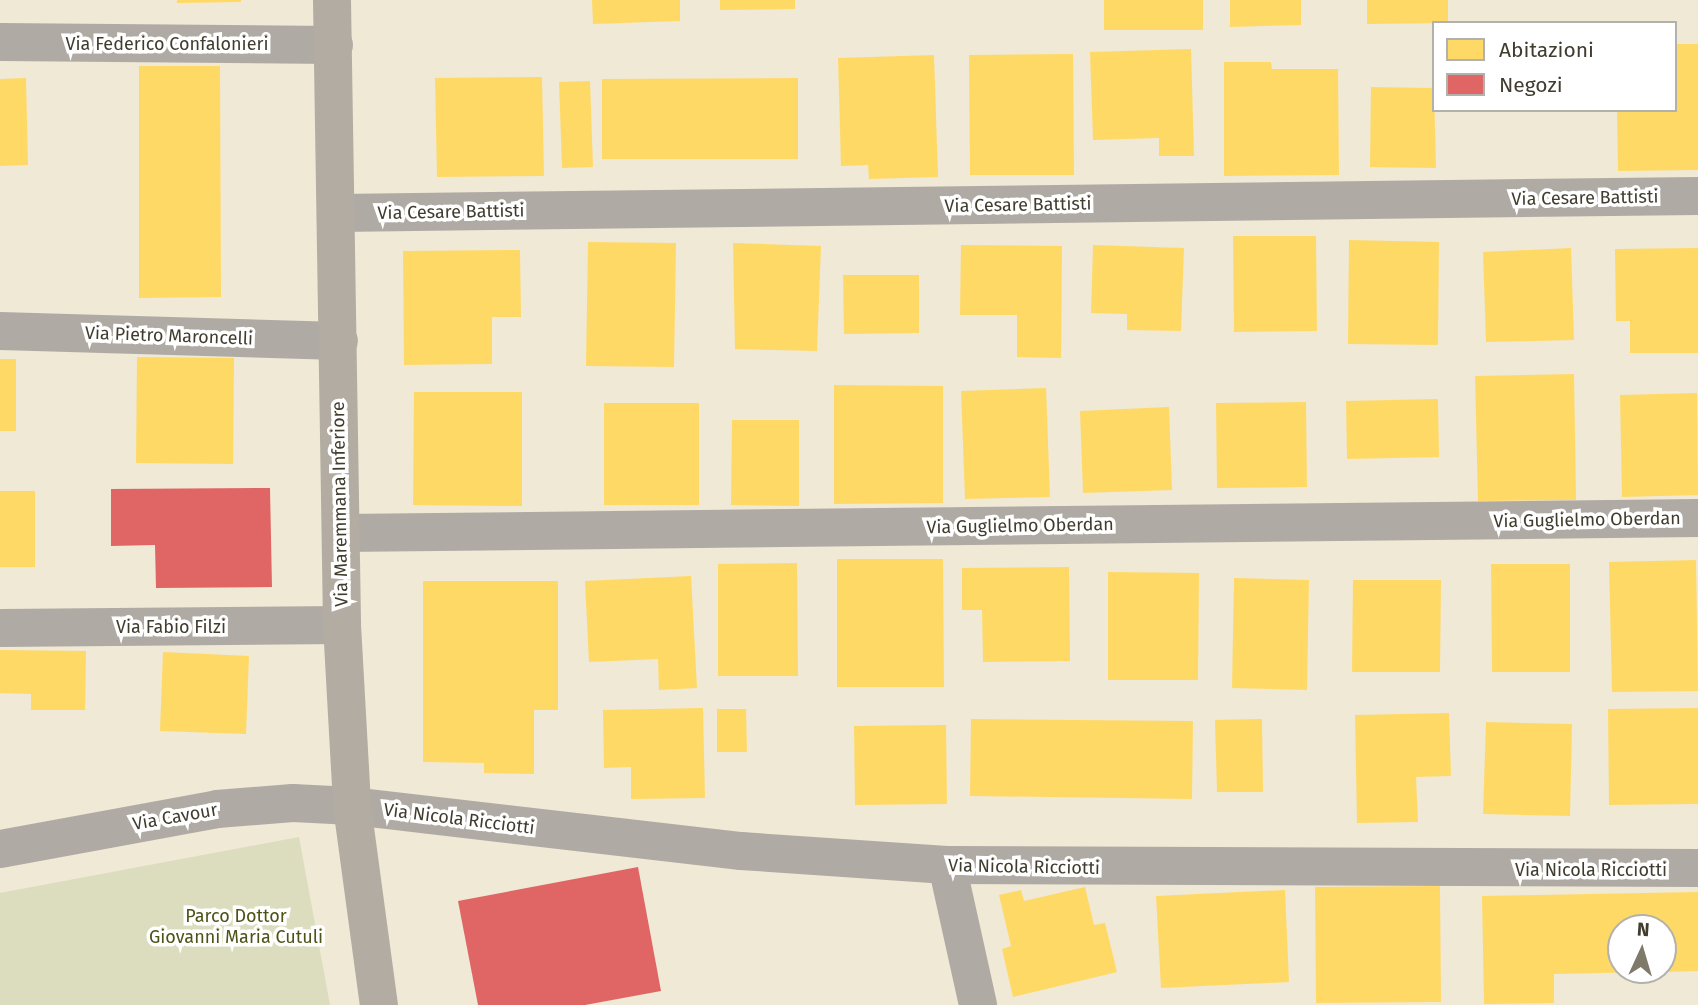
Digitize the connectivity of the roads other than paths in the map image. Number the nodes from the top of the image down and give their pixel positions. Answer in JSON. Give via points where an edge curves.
{"nodes":[{"id":1,"x":332,"y":0,"type":"edge"},
{"id":2,"x":0,"y":42,"type":"edge"},
{"id":3,"x":334,"y":45,"type":"junction"},
{"id":4,"x":1698,"y":196,"type":"edge"},
{"id":5,"x":338,"y":213,"type":"junction"},
{"id":6,"x":0,"y":331,"type":"edge"},
{"id":7,"x":338,"y":341,"type":"junction"},
{"id":8,"x":1698,"y":519,"type":"edge"},
{"id":9,"x":341,"y":533,"type":"junction"},
{"id":10,"x":342,"y":625,"type":"junction"},
{"id":11,"x":0,"y":628,"type":"edge"},
{"id":12,"x":352,"y":806,"type":"junction"},
{"id":13,"x":0,"y":849,"type":"edge"},
{"id":14,"x":947,"y":865,"type":"junction"},
{"id":15,"x":1698,"y":868,"type":"edge"},
{"id":16,"x":379,"y":1005,"type":"edge"},
{"id":17,"x":978,"y":1005,"type":"edge"}],
"edges":[{"from":1,"to":3,"type":"main road","name":"Via Maremmana Inferiore"},
{"from":2,"to":3,"type":"street","name":"Via Federico Confalonieri"},
{"from":3,"to":5,"type":"main road","name":"Via Maremmana Inferiore"},
{"from":4,"to":5,"type":"street","name":"Via Cesare Battisti"},
{"from":5,"to":7,"type":"main road","name":"Via Maremmana Inferiore"},
{"from":6,"to":7,"type":"street","name":"Via Pietro Maroncelli"},
{"from":7,"to":9,"type":"main road","name":"Via Maremmana Inferiore"},
{"from":8,"to":9,"type":"street","name":"Via Guglielmo Oberdan"},
{"from":9,"to":10,"type":"main road","name":"Via Maremmana Inferiore"},
{"from":10,"to":11,"type":"street","name":"Via Fabio Filzi"},
{"from":10,"to":12,"type":"main road","name":"Via Maremmana Inferiore"},
{"from":12,"to":13,"type":"street","name":"Via Cavour","via":[[243,806]]},
{"from":12,"to":14,"type":"street","name":"Via Nicola Ricciotti","via":[[706,847]]},
{"from":12,"to":16,"type":"main road","name":"Via Maremmana Inferiore"},
{"from":14,"to":15,"type":"street","name":"Via Nicola Ricciotti"},
{"from":14,"to":17,"type":"street"}]}
